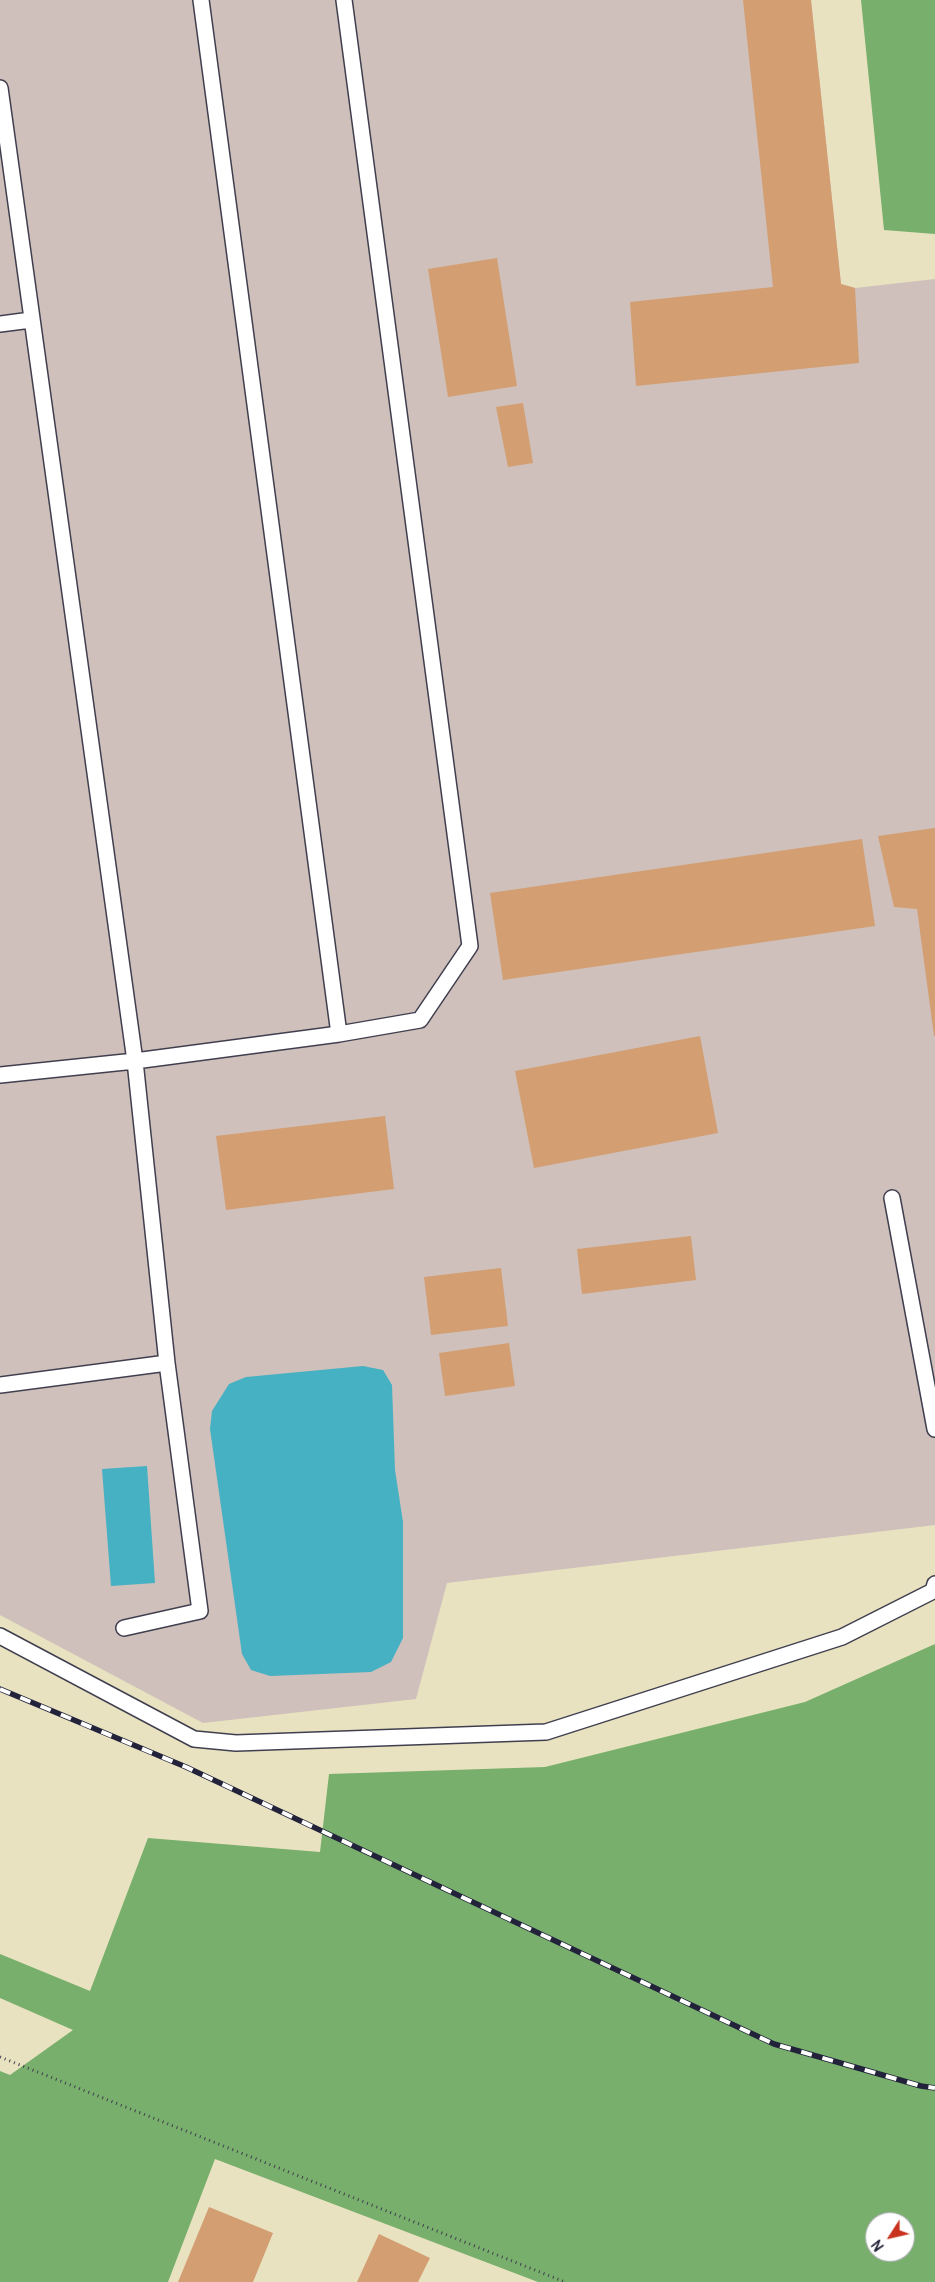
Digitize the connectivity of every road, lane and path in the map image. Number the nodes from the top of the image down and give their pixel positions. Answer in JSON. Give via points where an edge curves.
{"nodes":[{"id":1,"x":201,"y":0,"type":"edge"},
{"id":2,"x":344,"y":0,"type":"edge"},
{"id":3,"x":0,"y":88,"type":"edge"},
{"id":4,"x":31,"y":320,"type":"junction"},
{"id":5,"x":0,"y":324,"type":"edge"},
{"id":6,"x":339,"y":1034,"type":"junction"},
{"id":7,"x":135,"y":1061,"type":"junction"},
{"id":8,"x":0,"y":1075,"type":"edge"},
{"id":9,"x":892,"y":1198,"type":"dead end"},
{"id":10,"x":168,"y":1362,"type":"junction"},
{"id":11,"x":0,"y":1385,"type":"edge"},
{"id":12,"x":935,"y":1429,"type":"edge"},
{"id":13,"x":935,"y":1584,"type":"edge"},
{"id":14,"x":124,"y":1628,"type":"dead end"},
{"id":15,"x":0,"y":1636,"type":"edge"},
{"id":16,"x":0,"y":2057,"type":"edge"},
{"id":17,"x":565,"y":2282,"type":"edge"}],
"edges":[{"from":1,"to":6,"type":"lane"},
{"from":2,"to":6,"type":"lane","via":[[470,946],[420,1020]]},
{"from":3,"to":4,"type":"lane"},
{"from":4,"to":5,"type":"lane"},
{"from":4,"to":7,"type":"lane"},
{"from":6,"to":7,"type":"lane"},
{"from":7,"to":8,"type":"lane"},
{"from":7,"to":10,"type":"lane"},
{"from":9,"to":12,"type":"lane"},
{"from":10,"to":11,"type":"lane"},
{"from":10,"to":14,"type":"lane","via":[[200,1611]]},
{"from":13,"to":15,"type":"lane","via":[[933,1591],[842,1637],[546,1732],[236,1743],[194,1739]]},
{"from":16,"to":17,"type":"path"}]}
